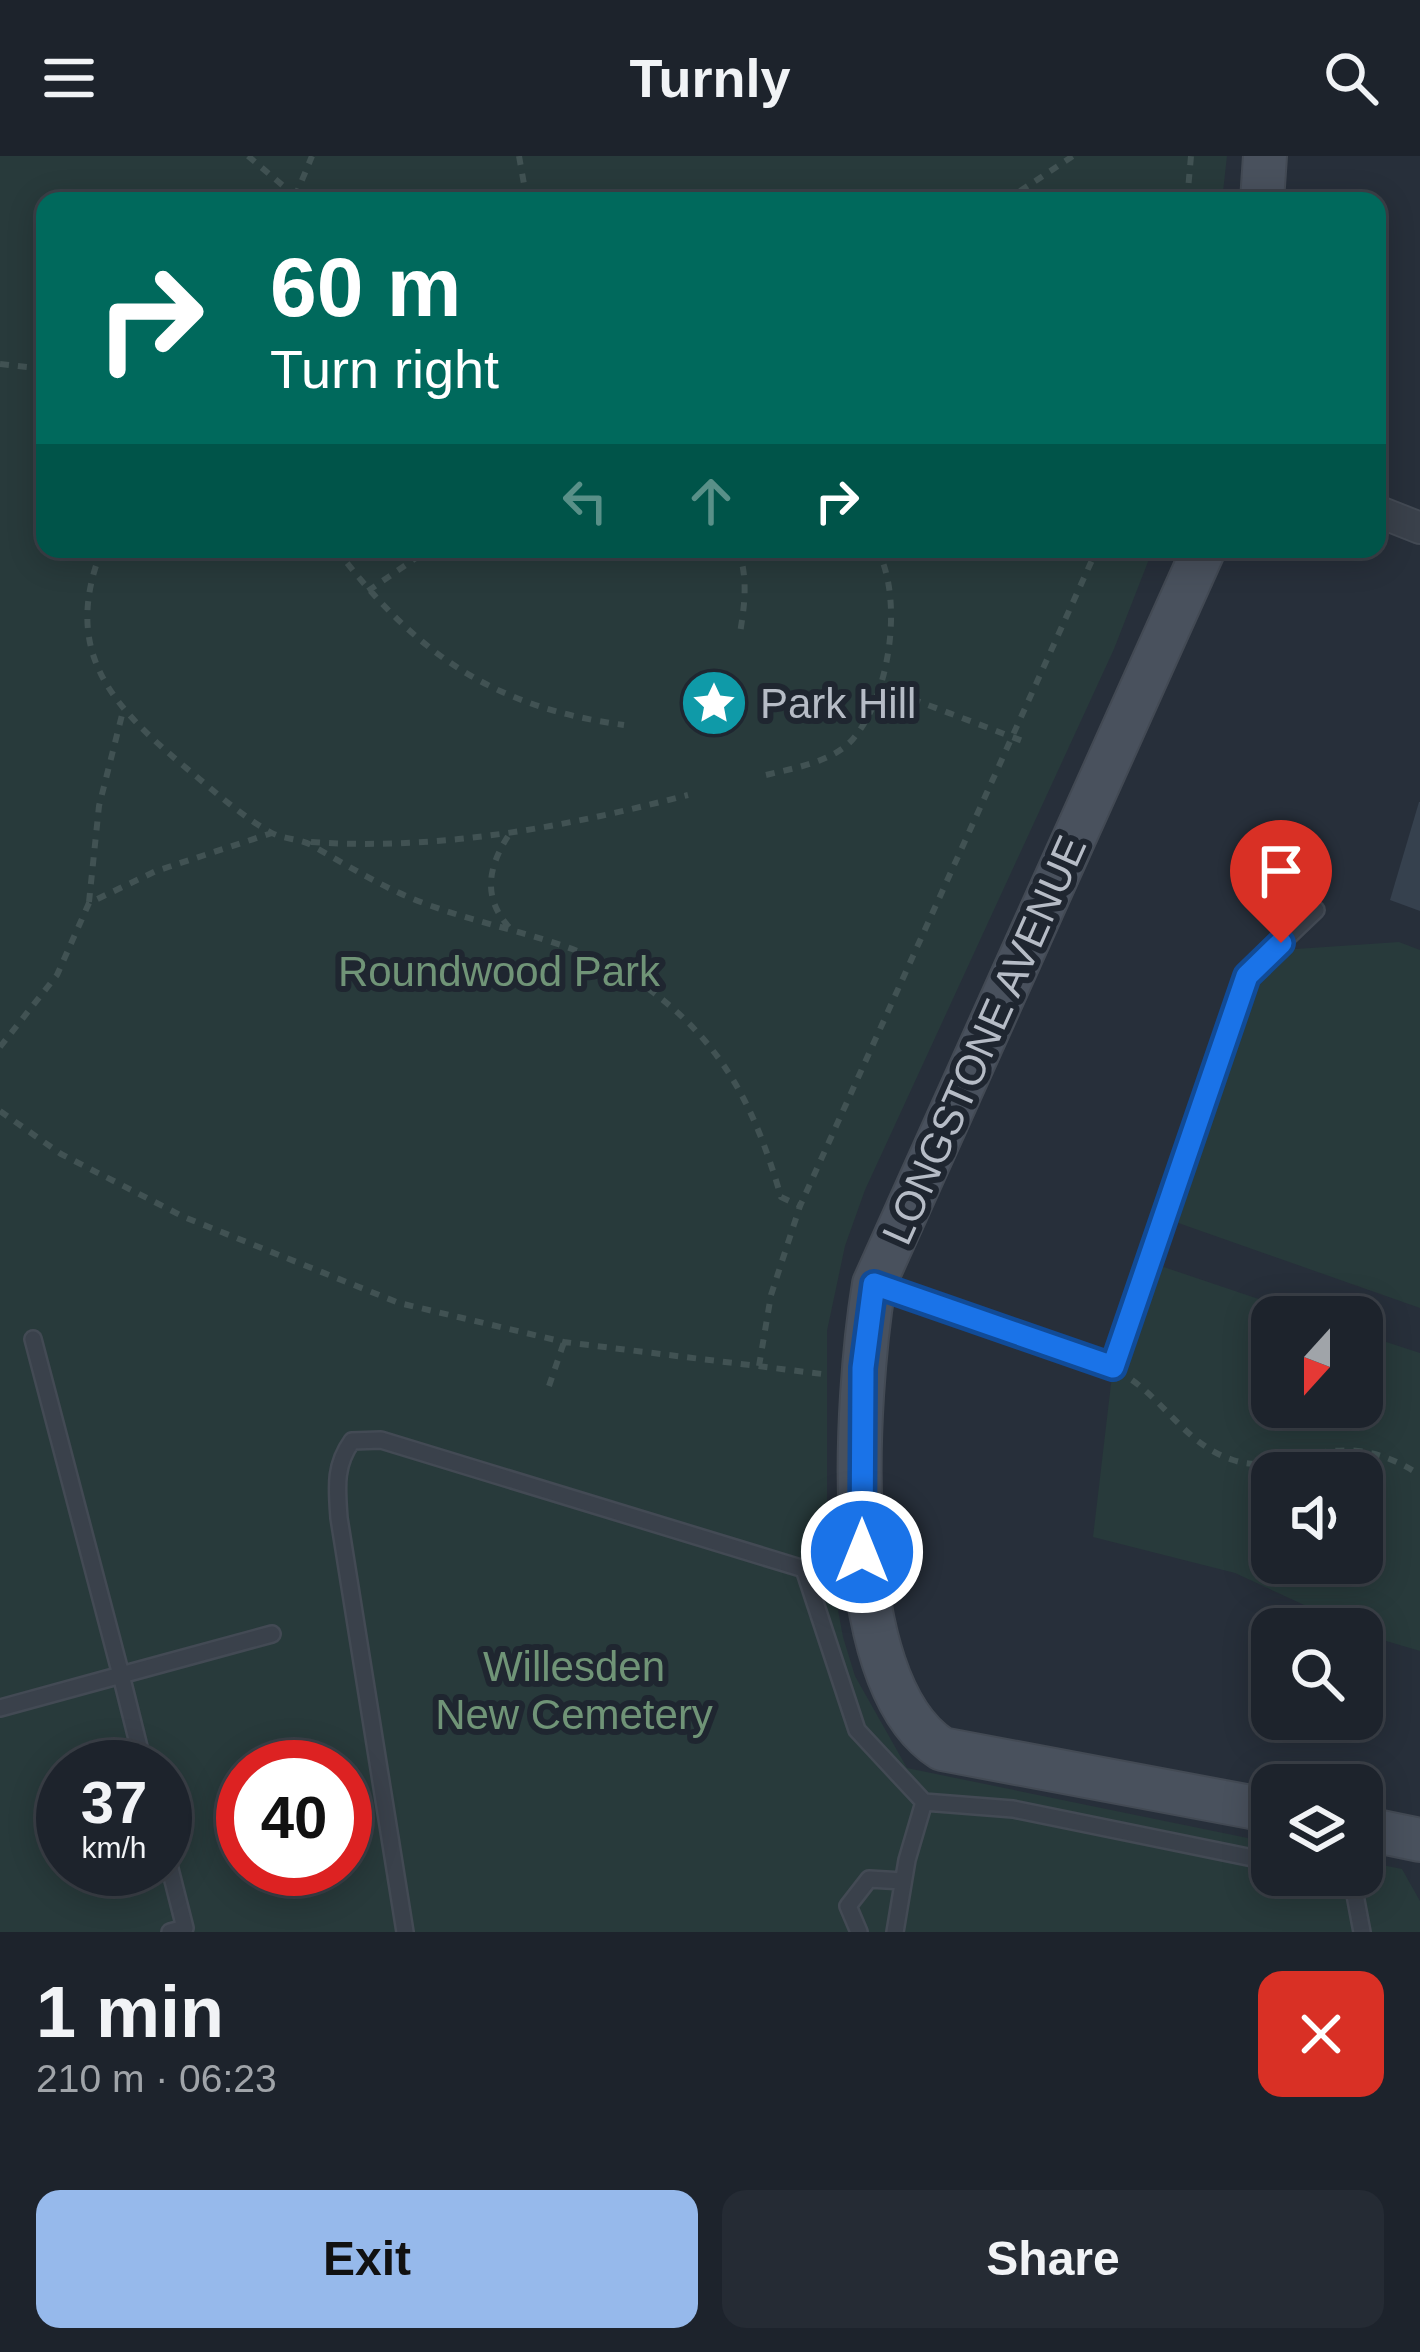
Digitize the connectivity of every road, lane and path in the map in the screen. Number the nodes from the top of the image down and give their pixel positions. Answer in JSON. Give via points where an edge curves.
{"nodes":[{"id":1,"x":248,"y":156,"type":"edge"},
{"id":2,"x":312,"y":156,"type":"edge"},
{"id":3,"x":519,"y":156,"type":"edge"},
{"id":4,"x":1072,"y":156,"type":"edge"},
{"id":5,"x":1191,"y":156,"type":"edge"},
{"id":6,"x":1265,"y":156,"type":"edge"},
{"id":7,"x":290,"y":192,"type":"edge"},
{"id":8,"x":300,"y":192,"type":"edge"},
{"id":9,"x":525,"y":192,"type":"edge"},
{"id":10,"x":1018,"y":192,"type":"edge"},
{"id":11,"x":1188,"y":192,"type":"edge"},
{"id":12,"x":1263,"y":192,"type":"edge"},
{"id":13,"x":0,"y":364,"type":"edge"},
{"id":14,"x":36,"y":368,"type":"edge"},
{"id":15,"x":1386,"y":515,"type":"edge"},
{"id":16,"x":1420,"y":528,"type":"edge"},
{"id":17,"x":100,"y":558,"type":"edge"},
{"id":18,"x":342,"y":558,"type":"edge"},
{"id":19,"x":416,"y":558,"type":"edge"},
{"id":20,"x":741,"y":558,"type":"edge"},
{"id":21,"x":880,"y":558,"type":"edge"},
{"id":22,"x":1093,"y":558,"type":"edge"},
{"id":23,"x":1200,"y":558,"type":"edge"},
{"id":24,"x":368,"y":591,"type":"junction"},
{"id":25,"x":740,"y":633,"type":"dead end"},
{"id":26,"x":878,"y":686,"type":"junction"},
{"id":27,"x":123,"y":711,"type":"junction"},
{"id":28,"x":624,"y":725,"type":"dead end"},
{"id":29,"x":1012,"y":737,"type":"junction"},
{"id":30,"x":1028,"y":743,"type":"dead end"},
{"id":31,"x":766,"y":775,"type":"dead end"},
{"id":32,"x":688,"y":795,"type":"dead end"},
{"id":33,"x":272,"y":833,"type":"junction"},
{"id":34,"x":510,"y":833,"type":"junction"},
{"id":35,"x":308,"y":842,"type":"junction"},
{"id":36,"x":89,"y":903,"type":"junction"},
{"id":37,"x":1316,"y":910,"type":"dead end"},
{"id":38,"x":510,"y":928,"type":"junction"},
{"id":39,"x":0,"y":1047,"type":"edge"},
{"id":40,"x":0,"y":1111,"type":"edge"},
{"id":41,"x":800,"y":1206,"type":"junction"},
{"id":42,"x":874,"y":1284,"type":"junction"},
{"id":43,"x":33,"y":1339,"type":"dead end"},
{"id":44,"x":564,"y":1342,"type":"junction"},
{"id":45,"x":759,"y":1366,"type":"junction"},
{"id":46,"x":1113,"y":1367,"type":"junction"},
{"id":47,"x":833,"y":1376,"type":"dead end"},
{"id":48,"x":549,"y":1386,"type":"dead end"},
{"id":49,"x":1420,"y":1475,"type":"edge"},
{"id":50,"x":272,"y":1634,"type":"dead end"},
{"id":51,"x":121,"y":1675,"type":"junction"},
{"id":52,"x":0,"y":1708,"type":"edge"},
{"id":53,"x":137,"y":1740,"type":"edge"},
{"id":54,"x":924,"y":1802,"type":"junction"},
{"id":55,"x":1251,"y":1807,"type":"edge"},
{"id":56,"x":1383,"y":1832,"type":"edge"},
{"id":57,"x":1420,"y":1840,"type":"edge"},
{"id":58,"x":1251,"y":1858,"type":"edge"},
{"id":59,"x":903,"y":1881,"type":"junction"},
{"id":60,"x":177,"y":1896,"type":"edge"},
{"id":61,"x":1355,"y":1896,"type":"edge"},
{"id":62,"x":170,"y":1932,"type":"edge"},
{"id":63,"x":404,"y":1932,"type":"edge"},
{"id":64,"x":859,"y":1932,"type":"edge"},
{"id":65,"x":895,"y":1932,"type":"edge"},
{"id":66,"x":1362,"y":1932,"type":"edge"}],
"edges":[{"from":1,"to":7,"type":"path"},
{"from":2,"to":8,"type":"path"},
{"from":3,"to":9,"type":"path"},
{"from":4,"to":10,"type":"path"},
{"from":5,"to":11,"type":"path"},
{"from":6,"to":12,"type":"street"},
{"from":13,"to":14,"type":"path"},
{"from":15,"to":16,"type":"street"},
{"from":17,"to":27,"type":"path","via":[[87,604],[88,650]]},
{"from":18,"to":24,"type":"path"},
{"from":19,"to":24,"type":"path"},
{"from":20,"to":25,"type":"path"},
{"from":21,"to":26,"type":"path","via":[[892,613]]},
{"from":22,"to":29,"type":"path"},
{"from":23,"to":42,"type":"street","name":"LONGSTONE AVENUE"},
{"from":24,"to":28,"type":"path","via":[[475,679],[556,712]]},
{"from":26,"to":29,"type":"path"},
{"from":26,"to":31,"type":"path","via":[[840,750]]},
{"from":27,"to":33,"type":"path"},
{"from":27,"to":36,"type":"path","via":[[99,806]]},
{"from":29,"to":30,"type":"path"},
{"from":29,"to":41,"type":"path"},
{"from":32,"to":34,"type":"path"},
{"from":33,"to":35,"type":"path"},
{"from":33,"to":36,"type":"path"},
{"from":34,"to":35,"type":"path","via":[[404,844]]},
{"from":34,"to":38,"type":"path","via":[[490,876],[496,912]]},
{"from":35,"to":38,"type":"path","via":[[426,904]]},
{"from":36,"to":39,"type":"path","via":[[57,976]]},
{"from":37,"to":46,"type":"lane","via":[[1247,976]]},
{"from":38,"to":41,"type":"path","via":[[608,963],[690,1022],[750,1104],[781,1197]]},
{"from":40,"to":44,"type":"path","via":[[110,1180],[291,1263],[429,1312]]},
{"from":41,"to":45,"type":"path","via":[[770,1295]]},
{"from":42,"to":46,"type":"lane"},
{"from":42,"to":55,"type":"street","name":"LONGSTONE AVENUE","via":[[863,1368],[862,1552],[876,1641],[921,1735],[942,1749]]},
{"from":43,"to":51,"type":"lane"},
{"from":44,"to":45,"type":"path"},
{"from":44,"to":48,"type":"path"},
{"from":45,"to":47,"type":"path"},
{"from":46,"to":49,"type":"path","via":[[1206,1450],[1238,1462],[1270,1466],[1356,1449],[1392,1457]]},
{"from":50,"to":51,"type":"lane"},
{"from":51,"to":52,"type":"lane"},
{"from":51,"to":53,"type":"lane"},
{"from":54,"to":58,"type":"lane","via":[[1013,1809]]},
{"from":54,"to":59,"type":"lane"},
{"from":54,"to":63,"type":"lane","via":[[857,1730],[804,1569],[382,1440],[352,1441],[336,1478],[339,1518]]},
{"from":56,"to":57,"type":"street"},
{"from":59,"to":64,"type":"lane","via":[[869,1880],[848,1906]]},
{"from":59,"to":65,"type":"lane"},
{"from":60,"to":62,"type":"lane","via":[[185,1928]]},
{"from":61,"to":66,"type":"lane"}]}
